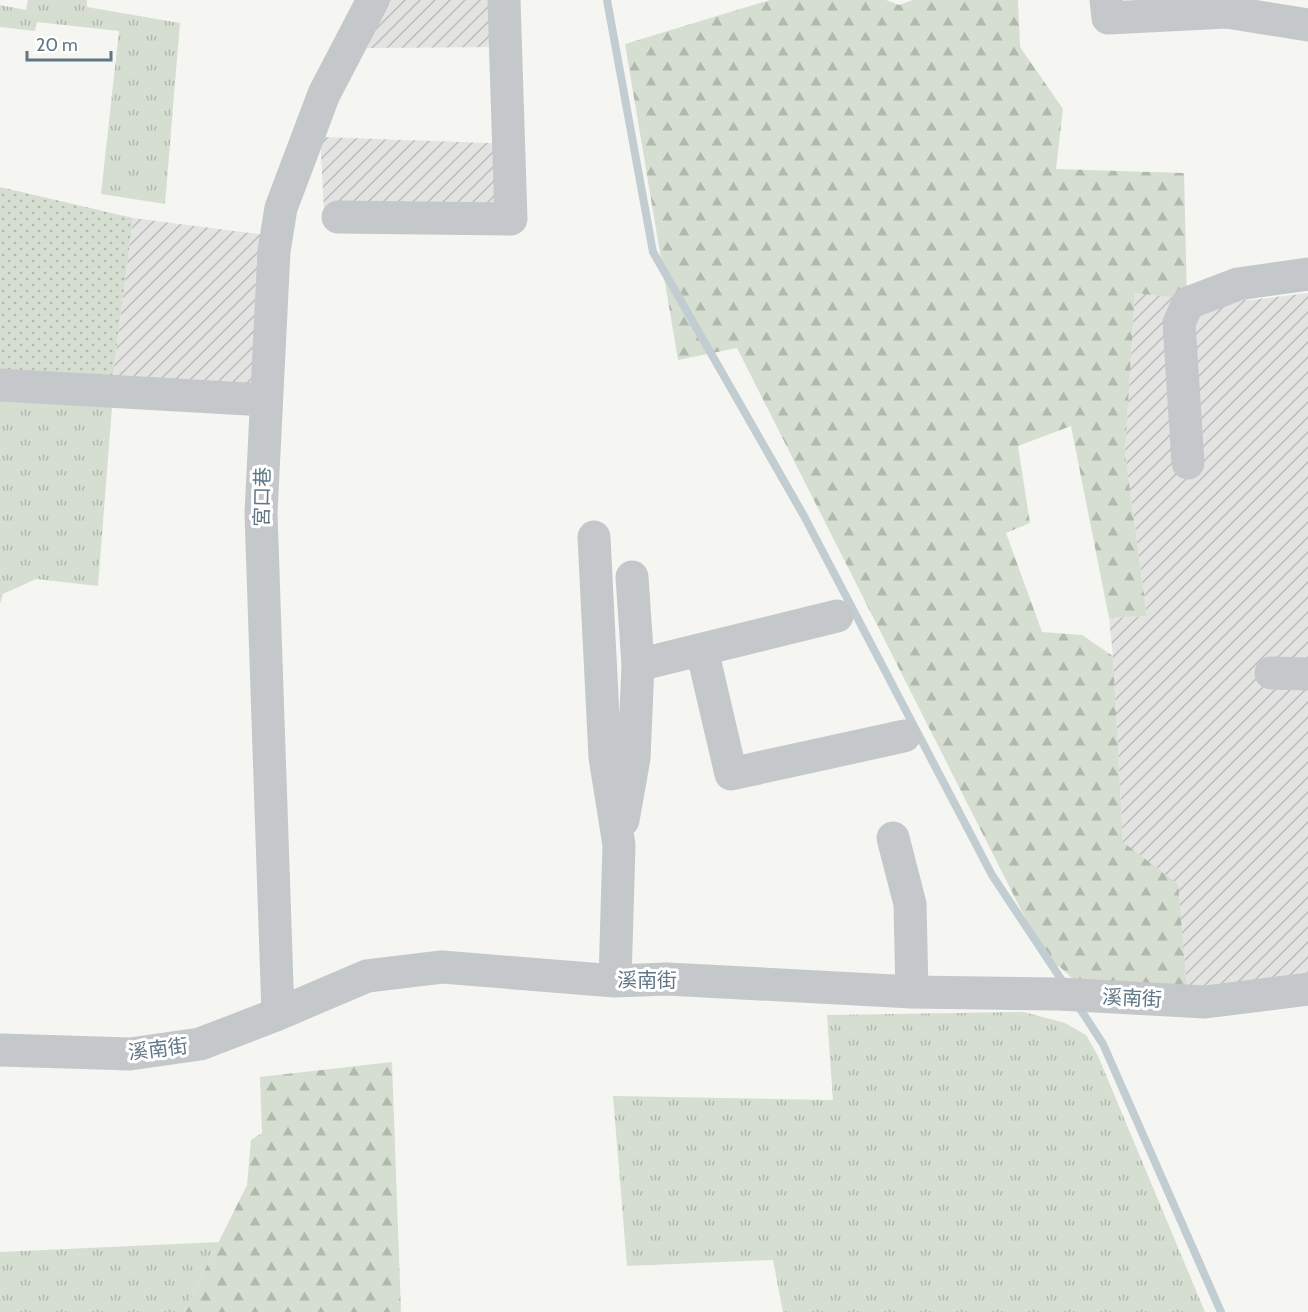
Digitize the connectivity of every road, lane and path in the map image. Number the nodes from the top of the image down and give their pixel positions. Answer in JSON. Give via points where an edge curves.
{"nodes":[{"id":1,"x":373,"y":0,"type":"edge"},
{"id":2,"x":504,"y":0,"type":"edge"},
{"id":3,"x":1106,"y":0,"type":"edge"},
{"id":4,"x":1308,"y":25,"type":"edge"},
{"id":5,"x":338,"y":217,"type":"dead end"},
{"id":6,"x":1308,"y":274,"type":"edge"},
{"id":7,"x":0,"y":385,"type":"edge"},
{"id":8,"x":266,"y":400,"type":"junction"},
{"id":9,"x":1188,"y":463,"type":"dead end"},
{"id":10,"x":594,"y":537,"type":"dead end"},
{"id":11,"x":632,"y":577,"type":"dead end"},
{"id":12,"x":837,"y":616,"type":"dead end"},
{"id":13,"x":702,"y":650,"type":"junction"},
{"id":14,"x":638,"y":665,"type":"junction"},
{"id":15,"x":1271,"y":674,"type":"dead end"},
{"id":16,"x":1308,"y":674,"type":"edge"},
{"id":17,"x":904,"y":736,"type":"dead end"},
{"id":18,"x":892,"y":838,"type":"dead end"},
{"id":19,"x":619,"y":845,"type":"junction"},
{"id":20,"x":615,"y":981,"type":"junction"},
{"id":21,"x":1308,"y":990,"type":"edge"},
{"id":22,"x":912,"y":992,"type":"junction"},
{"id":23,"x":278,"y":1014,"type":"junction"},
{"id":24,"x":0,"y":1050,"type":"edge"}],
"edges":[{"from":1,"to":8,"type":"street","name":"宮口巷","via":[[324,94],[281,208],[274,251]]},
{"from":2,"to":5,"type":"street","via":[[511,219]]},
{"from":3,"to":4,"type":"street","via":[[1108,18],[1227,12]]},
{"from":6,"to":9,"type":"street","via":[[1238,284],[1188,303],[1179,323]]},
{"from":7,"to":8,"type":"street"},
{"from":8,"to":23,"type":"street","name":"宮口巷","via":[[261,513]]},
{"from":10,"to":19,"type":"street","via":[[604,757]]},
{"from":11,"to":14,"type":"street"},
{"from":12,"to":13,"type":"street"},
{"from":13,"to":14,"type":"street"},
{"from":13,"to":17,"type":"street","via":[[731,774]]},
{"from":14,"to":19,"type":"street","via":[[634,758]]},
{"from":15,"to":16,"type":"street"},
{"from":18,"to":22,"type":"street","via":[[910,904]]},
{"from":19,"to":20,"type":"street"},
{"from":20,"to":22,"type":"street","name":"溪南街","via":[[667,979]]},
{"from":20,"to":23,"type":"street","name":"溪南街","via":[[441,967],[367,976]]},
{"from":21,"to":22,"type":"street","name":"溪南街","via":[[1205,1002],[1059,994]]},
{"from":23,"to":24,"type":"street","name":"溪南街","via":[[200,1044],[130,1054]]}]}
